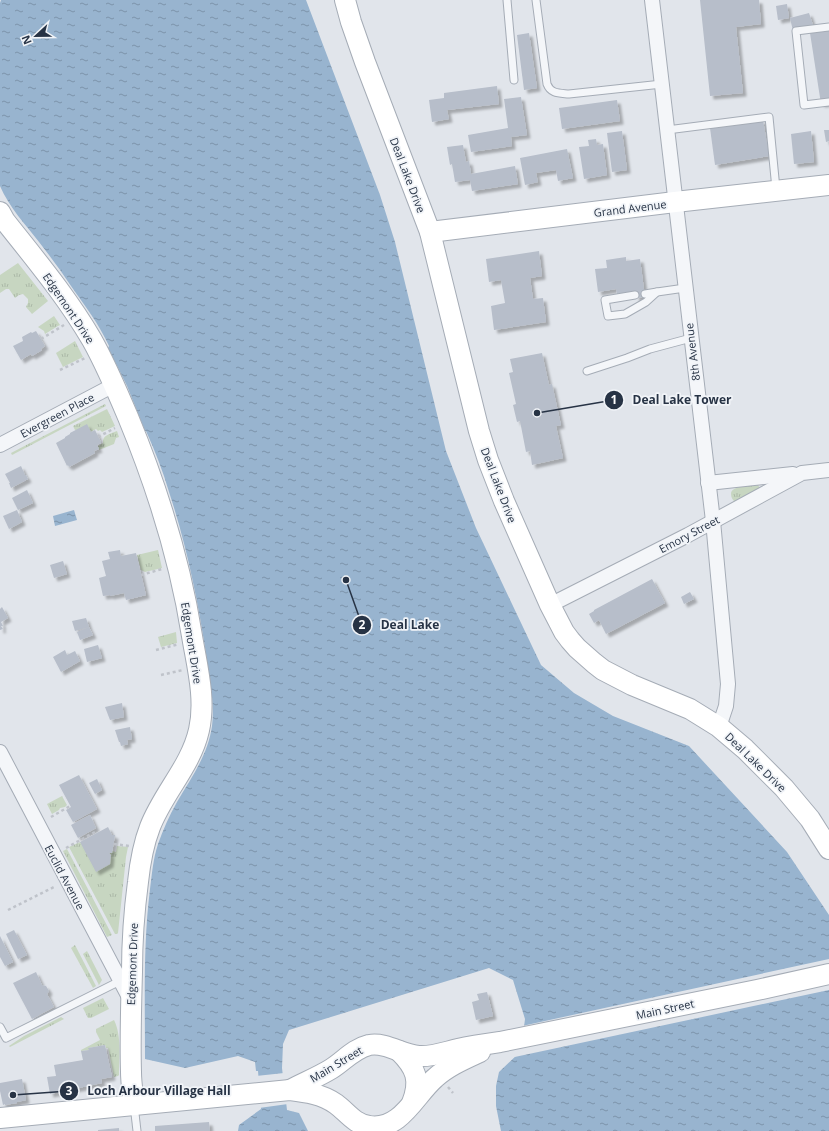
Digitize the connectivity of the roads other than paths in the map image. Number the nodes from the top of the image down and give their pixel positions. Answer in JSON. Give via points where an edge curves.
{"nodes":[{"id":1,"x":345,"y":0,"type":"edge"},
{"id":2,"x":506,"y":0,"type":"edge"},
{"id":3,"x":536,"y":0,"type":"edge"},
{"id":4,"x":652,"y":0,"type":"edge"},
{"id":5,"x":829,"y":27,"type":"edge"},
{"id":6,"x":514,"y":80,"type":"dead end"},
{"id":7,"x":662,"y":84,"type":"junction"},
{"id":8,"x":829,"y":102,"type":"edge"},
{"id":9,"x":667,"y":130,"type":"junction"},
{"id":10,"x":829,"y":185,"type":"edge"},
{"id":11,"x":776,"y":191,"type":"junction"},
{"id":12,"x":675,"y":202,"type":"junction"},
{"id":13,"x":0,"y":212,"type":"edge"},
{"id":14,"x":430,"y":232,"type":"junction"},
{"id":15,"x":685,"y":288,"type":"junction"},
{"id":16,"x":657,"y":292,"type":"junction"},
{"id":17,"x":645,"y":294,"type":"dead end"},
{"id":18,"x":635,"y":295,"type":"dead end"},
{"id":19,"x":691,"y":338,"type":"junction"},
{"id":20,"x":587,"y":371,"type":"dead end"},
{"id":21,"x":114,"y":385,"type":"junction"},
{"id":22,"x":0,"y":445,"type":"edge"},
{"id":23,"x":829,"y":470,"type":"edge"},
{"id":24,"x":802,"y":473,"type":"junction"},
{"id":25,"x":708,"y":483,"type":"junction"},
{"id":26,"x":713,"y":521,"type":"junction"},
{"id":27,"x":550,"y":605,"type":"junction"},
{"id":28,"x":719,"y":727,"type":"junction"},
{"id":29,"x":0,"y":752,"type":"edge"},
{"id":30,"x":829,"y":849,"type":"edge"},
{"id":31,"x":829,"y":974,"type":"edge"},
{"id":32,"x":120,"y":981,"type":"junction"},
{"id":33,"x":131,"y":1001,"type":"junction"},
{"id":34,"x":0,"y":1027,"type":"edge"},
{"id":35,"x":500,"y":1042,"type":"junction"},
{"id":36,"x":399,"y":1051,"type":"junction"},
{"id":37,"x":342,"y":1060,"type":"junction"},
{"id":38,"x":290,"y":1090,"type":"junction"},
{"id":39,"x":134,"y":1105,"type":"junction"},
{"id":40,"x":402,"y":1117,"type":"edge"},
{"id":41,"x":0,"y":1118,"type":"edge"},
{"id":42,"x":354,"y":1122,"type":"edge"},
{"id":43,"x":137,"y":1131,"type":"edge"}],
"edges":[{"from":1,"to":14,"type":"street","name":"Deal Lake Drive","via":[[365,62]]},
{"from":2,"to":6,"type":"lane"},
{"from":3,"to":7,"type":"lane","via":[[549,89],[556,93],[569,94]]},
{"from":4,"to":7,"type":"street","name":"8th Avenue"},
{"from":5,"to":8,"type":"lane","via":[[796,31],[804,105]]},
{"from":7,"to":9,"type":"street","name":"8th Avenue"},
{"from":9,"to":11,"type":"lane","via":[[769,117]]},
{"from":9,"to":12,"type":"street","name":"8th Avenue"},
{"from":10,"to":11,"type":"street","name":"Grand Avenue"},
{"from":11,"to":12,"type":"street","name":"Grand Avenue"},
{"from":12,"to":14,"type":"street","name":"Grand Avenue"},
{"from":12,"to":15,"type":"street","name":"8th Avenue"},
{"from":13,"to":21,"type":"street","name":"Edgemont Drive","via":[[66,299],[92,341]]},
{"from":14,"to":27,"type":"street","name":"Deal Lake Drive","via":[[488,460]]},
{"from":15,"to":16,"type":"lane"},
{"from":15,"to":19,"type":"street","name":"8th Avenue"},
{"from":16,"to":17,"type":"lane"},
{"from":16,"to":18,"type":"lane","via":[[646,302],[625,314],[608,316],[605,300]]},
{"from":19,"to":20,"type":"lane"},
{"from":19,"to":25,"type":"street","name":"8th Avenue"},
{"from":21,"to":22,"type":"street","name":"Evergreen Place"},
{"from":21,"to":33,"type":"street","name":"Edgemont Drive","via":[[150,472],[172,543],[190,621],[202,709],[200,729],[192,752],[157,812],[143,848],[133,924]]},
{"from":23,"to":24,"type":"street","name":"Emory Street"},
{"from":24,"to":25,"type":"street"},
{"from":24,"to":26,"type":"street","name":"Emory Street"},
{"from":25,"to":26,"type":"street","name":"8th Avenue"},
{"from":26,"to":27,"type":"street","name":"Emory Street"},
{"from":26,"to":28,"type":"street","name":"8th Avenue","via":[[728,684],[726,706]]},
{"from":27,"to":28,"type":"street","name":"Deal Lake Drive","via":[[570,640],[603,670],[690,709]]},
{"from":28,"to":30,"type":"street","name":"Deal Lake Drive","via":[[784,788],[810,818]]},
{"from":29,"to":32,"type":"street","name":"Euclid Avenue"},
{"from":31,"to":35,"type":"street","name":"Main Street"},
{"from":32,"to":33,"type":"street","name":"Euclid Avenue"},
{"from":32,"to":34,"type":"lane","via":[[6,1038]]},
{"from":33,"to":39,"type":"street","name":"Edgemont Drive","via":[[131,1074]]},
{"from":35,"to":36,"type":"street","name":"Main Street","via":[[420,1056]]},
{"from":35,"to":40,"type":"street","name":"Main Street","via":[[440,1074]]},
{"from":36,"to":37,"type":"street","name":"Main Street","via":[[384,1045],[370,1045]]},
{"from":36,"to":40,"type":"street","via":[[409,1061],[416,1079],[416,1093]]},
{"from":37,"to":38,"type":"street","name":"Main Street","via":[[326,1072]]},
{"from":37,"to":42,"type":"street","via":[[335,1088],[338,1100]]},
{"from":38,"to":39,"type":"street","name":"Main Street"},
{"from":38,"to":42,"type":"street","name":"Main Street","via":[[315,1094],[337,1104]]},
{"from":39,"to":41,"type":"street","name":"Main Street"},
{"from":39,"to":43,"type":"lane"},
{"from":40,"to":42,"type":"street","name":"Main Street","via":[[392,1123],[376,1127]]}]}
